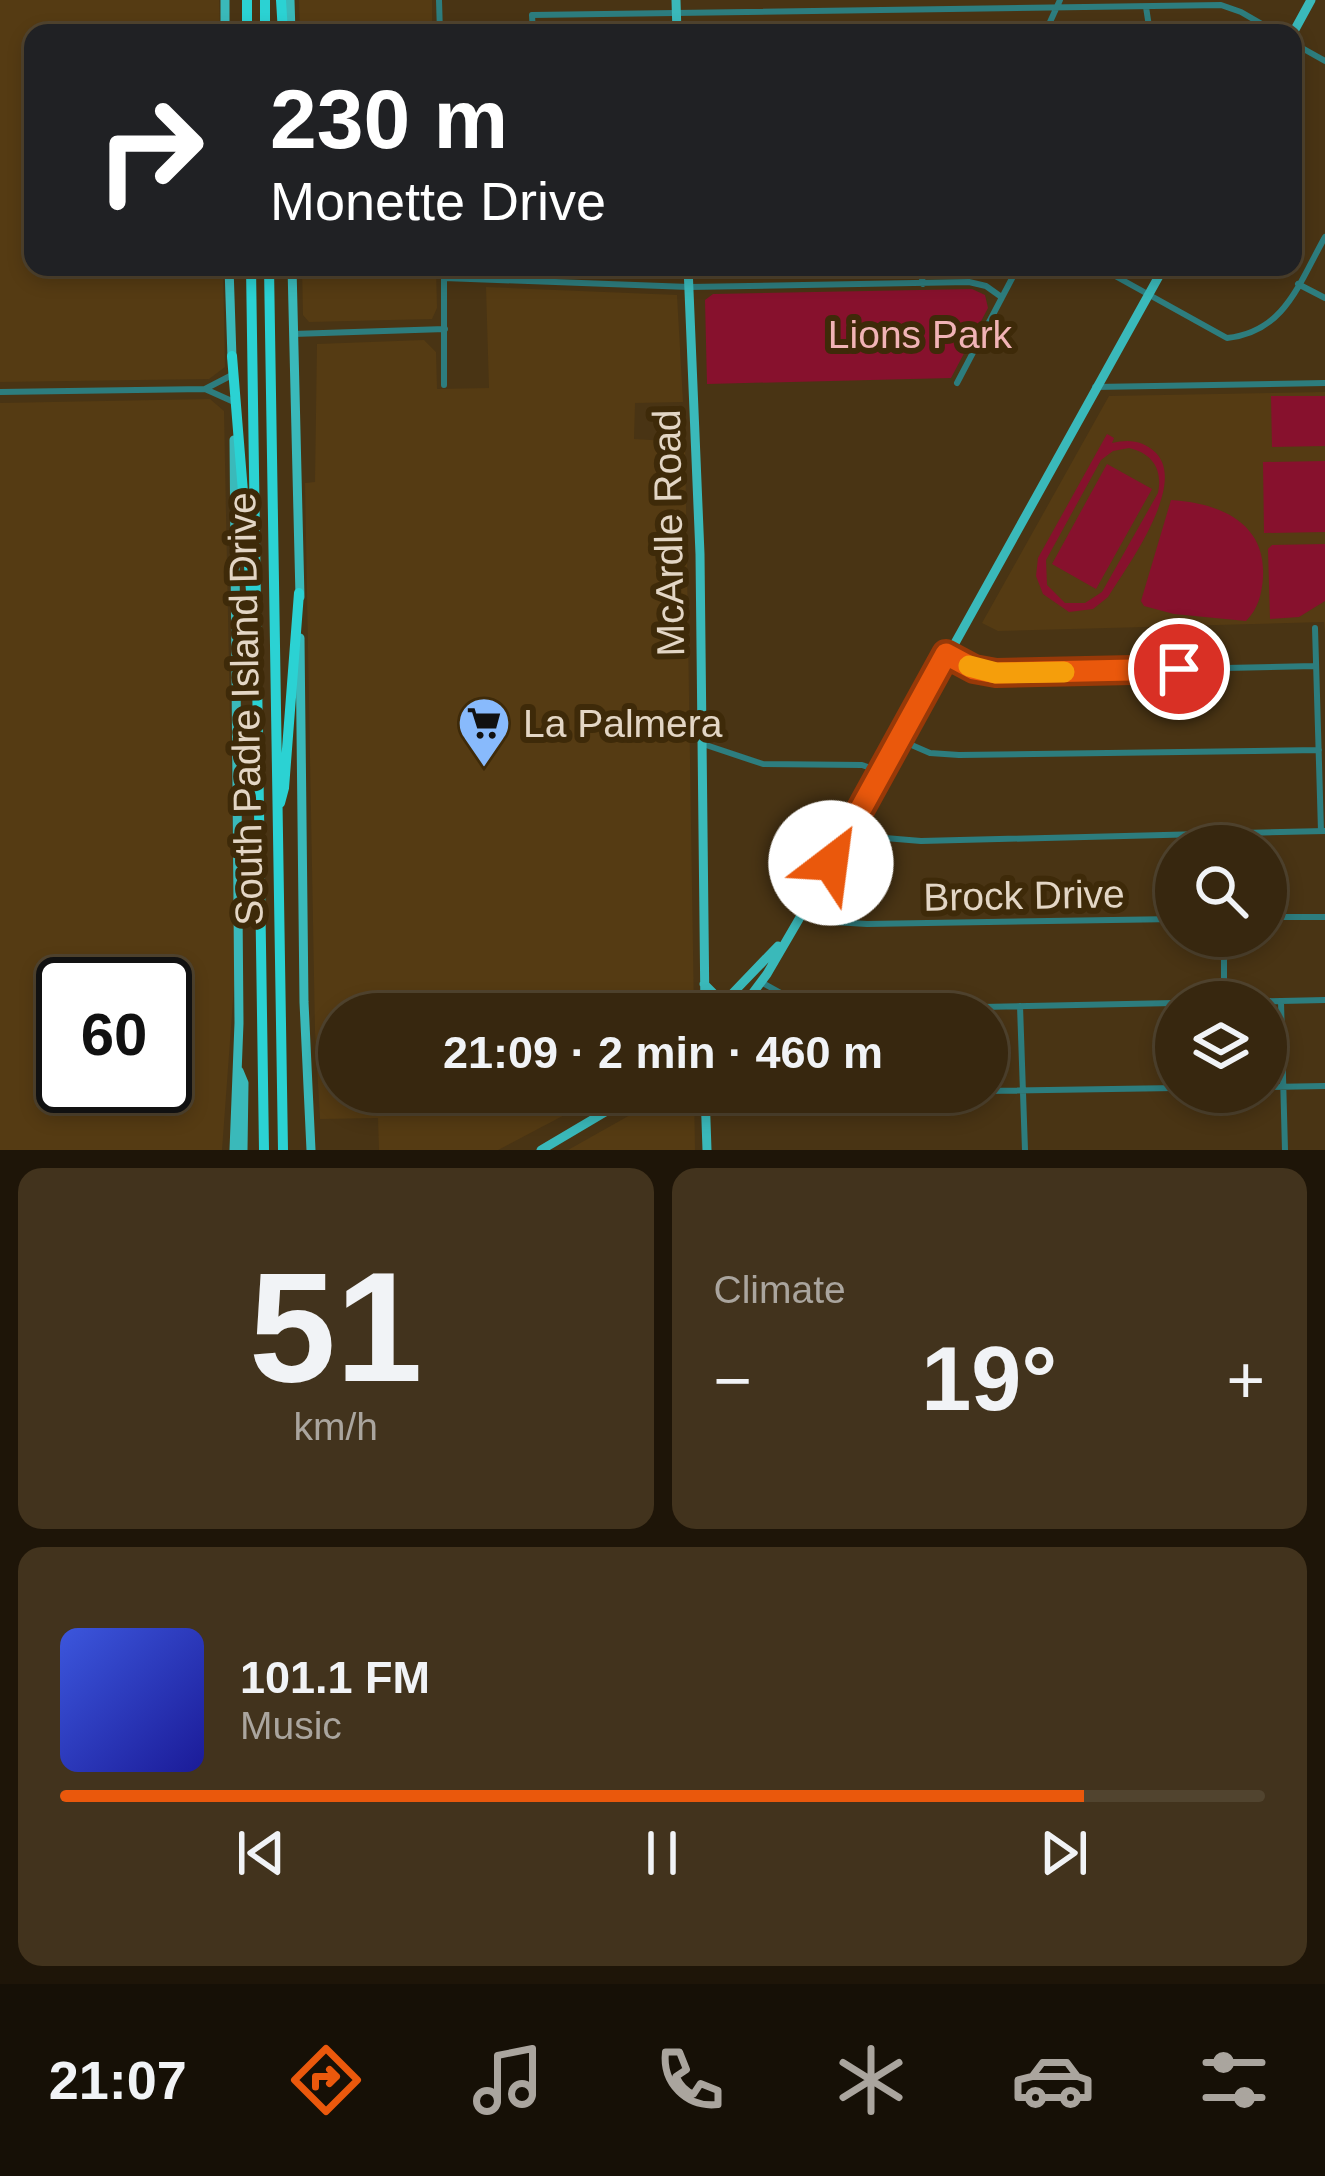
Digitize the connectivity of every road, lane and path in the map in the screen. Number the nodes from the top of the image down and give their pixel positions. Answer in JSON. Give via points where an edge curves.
{"nodes":[{"id":1,"x":1061,"y":3,"type":"edge"},
{"id":2,"x":1221,"y":3,"type":"edge"},
{"id":3,"x":676,"y":6,"type":"edge"},
{"id":4,"x":1146,"y":7,"type":"junction"},
{"id":5,"x":532,"y":24,"type":"edge"},
{"id":6,"x":1149,"y":24,"type":"edge"},
{"id":7,"x":1262,"y":24,"type":"edge"},
{"id":8,"x":1325,"y":237,"type":"edge"},
{"id":9,"x":230,"y":276,"type":"edge"},
{"id":10,"x":251,"y":276,"type":"edge"},
{"id":11,"x":269,"y":276,"type":"edge"},
{"id":12,"x":292,"y":276,"type":"edge"},
{"id":13,"x":688,"y":276,"type":"edge"},
{"id":14,"x":922,"y":276,"type":"edge"},
{"id":15,"x":1012,"y":276,"type":"edge"},
{"id":16,"x":1115,"y":276,"type":"edge"},
{"id":17,"x":1159,"y":276,"type":"edge"},
{"id":18,"x":444,"y":278,"type":"joint"},
{"id":19,"x":923,"y":284,"type":"junction"},
{"id":20,"x":1298,"y":284,"type":"junction"},
{"id":21,"x":689,"y":287,"type":"junction"},
{"id":22,"x":1148,"y":295,"type":"junction"},
{"id":23,"x":1000,"y":296,"type":"junction"},
{"id":24,"x":1325,"y":298,"type":"edge"},
{"id":25,"x":445,"y":329,"type":"junction"},
{"id":26,"x":292,"y":334,"type":"junction"},
{"id":27,"x":232,"y":356,"type":"junction"},
{"id":28,"x":232,"y":375,"type":"junction"},
{"id":29,"x":957,"y":383,"type":"dead end"},
{"id":30,"x":1325,"y":383,"type":"edge"},
{"id":31,"x":444,"y":385,"type":"dead end"},
{"id":32,"x":1095,"y":387,"type":"junction"},
{"id":33,"x":205,"y":389,"type":"junction"},
{"id":34,"x":0,"y":392,"type":"edge"},
{"id":35,"x":234,"y":402,"type":"junction"},
{"id":36,"x":299,"y":593,"type":"junction"},
{"id":37,"x":257,"y":624,"type":"junction"},
{"id":38,"x":1315,"y":628,"type":"dead end"},
{"id":39,"x":946,"y":654,"type":"junction"},
{"id":40,"x":1316,"y":666,"type":"junction"},
{"id":41,"x":899,"y":740,"type":"junction"},
{"id":42,"x":704,"y":744,"type":"junction"},
{"id":43,"x":1319,"y":750,"type":"junction"},
{"id":44,"x":882,"y":772,"type":"junction"},
{"id":45,"x":277,"y":812,"type":"junction"},
{"id":46,"x":855,"y":824,"type":"junction"},
{"id":47,"x":1287,"y":831,"type":"edge"},
{"id":48,"x":1323,"y":831,"type":"edge"},
{"id":49,"x":1155,"y":834,"type":"edge"},
{"id":50,"x":805,"y":906,"type":"junction"},
{"id":51,"x":1287,"y":917,"type":"edge"},
{"id":52,"x":1325,"y":917,"type":"edge"},
{"id":53,"x":1155,"y":919,"type":"edge"},
{"id":54,"x":788,"y":934,"type":"junction"},
{"id":55,"x":761,"y":982,"type":"junction"},
{"id":56,"x":704,"y":984,"type":"junction"},
{"id":57,"x":704,"y":993,"type":"edge"},
{"id":58,"x":753,"y":993,"type":"edge"},
{"id":59,"x":1325,"y":1000,"type":"edge"},
{"id":60,"x":1155,"y":1002,"type":"edge"},
{"id":61,"x":1287,"y":1002,"type":"edge"},
{"id":62,"x":1021,"y":1006,"type":"junction"},
{"id":63,"x":1325,"y":1086,"type":"edge"},
{"id":64,"x":1287,"y":1087,"type":"edge"},
{"id":65,"x":1155,"y":1088,"type":"edge"},
{"id":66,"x":1008,"y":1090,"type":"edge"},
{"id":67,"x":1022,"y":1090,"type":"junction"},
{"id":68,"x":604,"y":1113,"type":"edge"},
{"id":69,"x":706,"y":1113,"type":"edge"},
{"id":70,"x":1284,"y":1113,"type":"edge"},
{"id":71,"x":238,"y":1150,"type":"edge"},
{"id":72,"x":264,"y":1150,"type":"edge"},
{"id":73,"x":283,"y":1150,"type":"edge"},
{"id":74,"x":309,"y":1150,"type":"edge"},
{"id":75,"x":541,"y":1150,"type":"edge"},
{"id":76,"x":707,"y":1150,"type":"edge"},
{"id":77,"x":1025,"y":1150,"type":"edge"},
{"id":78,"x":1285,"y":1150,"type":"edge"}],
"edges":[{"from":1,"to":3,"type":"street"},
{"from":1,"to":4,"type":"street"},
{"from":2,"to":4,"type":"street"},
{"from":2,"to":7,"type":"street"},
{"from":3,"to":5,"type":"street","via":[[532,15]]},
{"from":4,"to":6,"type":"street"},
{"from":8,"to":20,"type":"street"},
{"from":9,"to":27,"type":"main road"},
{"from":10,"to":37,"type":"highway","name":"South Padre Island Drive"},
{"from":11,"to":45,"type":"highway","name":"South Padre Island Drive"},
{"from":12,"to":26,"type":"main road"},
{"from":13,"to":21,"type":"main road","name":"McArdle Road"},
{"from":14,"to":19,"type":"street"},
{"from":15,"to":23,"type":"street"},
{"from":16,"to":22,"type":"street"},
{"from":17,"to":22,"type":"main road"},
{"from":18,"to":21,"type":"street"},
{"from":18,"to":25,"type":"street"},
{"from":19,"to":21,"type":"street"},
{"from":19,"to":23,"type":"street","via":[[969,283]]},
{"from":20,"to":22,"type":"street","via":[[1265,328],[1227,338]]},
{"from":20,"to":24,"type":"street"},
{"from":21,"to":42,"type":"main road","name":"McArdle Road"},
{"from":22,"to":32,"type":"main road"},
{"from":23,"to":29,"type":"street"},
{"from":25,"to":26,"type":"street"},
{"from":25,"to":31,"type":"street"},
{"from":26,"to":36,"type":"main road"},
{"from":27,"to":28,"type":"main road"},
{"from":27,"to":37,"type":"highway"},
{"from":28,"to":33,"type":"street"},
{"from":28,"to":35,"type":"main road"},
{"from":30,"to":32,"type":"street"},
{"from":32,"to":39,"type":"main road"},
{"from":33,"to":34,"type":"street"},
{"from":33,"to":35,"type":"street"},
{"from":35,"to":71,"type":"main road","via":[[236,1066],[244,1083]]},
{"from":36,"to":45,"type":"highway"},
{"from":36,"to":74,"type":"main road"},
{"from":37,"to":72,"type":"highway","name":"South Padre Island Drive"},
{"from":38,"to":40,"type":"street"},
{"from":39,"to":40,"type":"street","via":[[996,673]]},
{"from":39,"to":41,"type":"main road"},
{"from":40,"to":43,"type":"street"},
{"from":41,"to":43,"type":"street","via":[[959,755]]},
{"from":41,"to":44,"type":"main road"},
{"from":42,"to":44,"type":"street","via":[[764,764]]},
{"from":42,"to":56,"type":"main road","name":"McArdle Road"},
{"from":43,"to":48,"type":"street"},
{"from":44,"to":46,"type":"main road"},
{"from":45,"to":73,"type":"highway","name":"South Padre Island Drive"},
{"from":46,"to":49,"type":"street","via":[[885,838],[921,841]]},
{"from":46,"to":50,"type":"main road"},
{"from":47,"to":48,"type":"street"},
{"from":50,"to":53,"type":"street","name":"Brock Drive","via":[[834,922],[867,925]]},
{"from":50,"to":54,"type":"main road"},
{"from":51,"to":52,"type":"street"},
{"from":54,"to":55,"type":"main road"},
{"from":54,"to":56,"type":"main road","via":[[728,998]]},
{"from":55,"to":58,"type":"main road"},
{"from":55,"to":62,"type":"street","via":[[839,1010]]},
{"from":56,"to":57,"type":"main road","name":"McArdle Road"},
{"from":59,"to":61,"type":"street"},
{"from":60,"to":62,"type":"street"},
{"from":62,"to":67,"type":"street"},
{"from":63,"to":64,"type":"street"},
{"from":65,"to":67,"type":"street"},
{"from":66,"to":67,"type":"street"},
{"from":67,"to":77,"type":"street"},
{"from":68,"to":75,"type":"main road"},
{"from":69,"to":76,"type":"main road"},
{"from":70,"to":78,"type":"street"}]}
